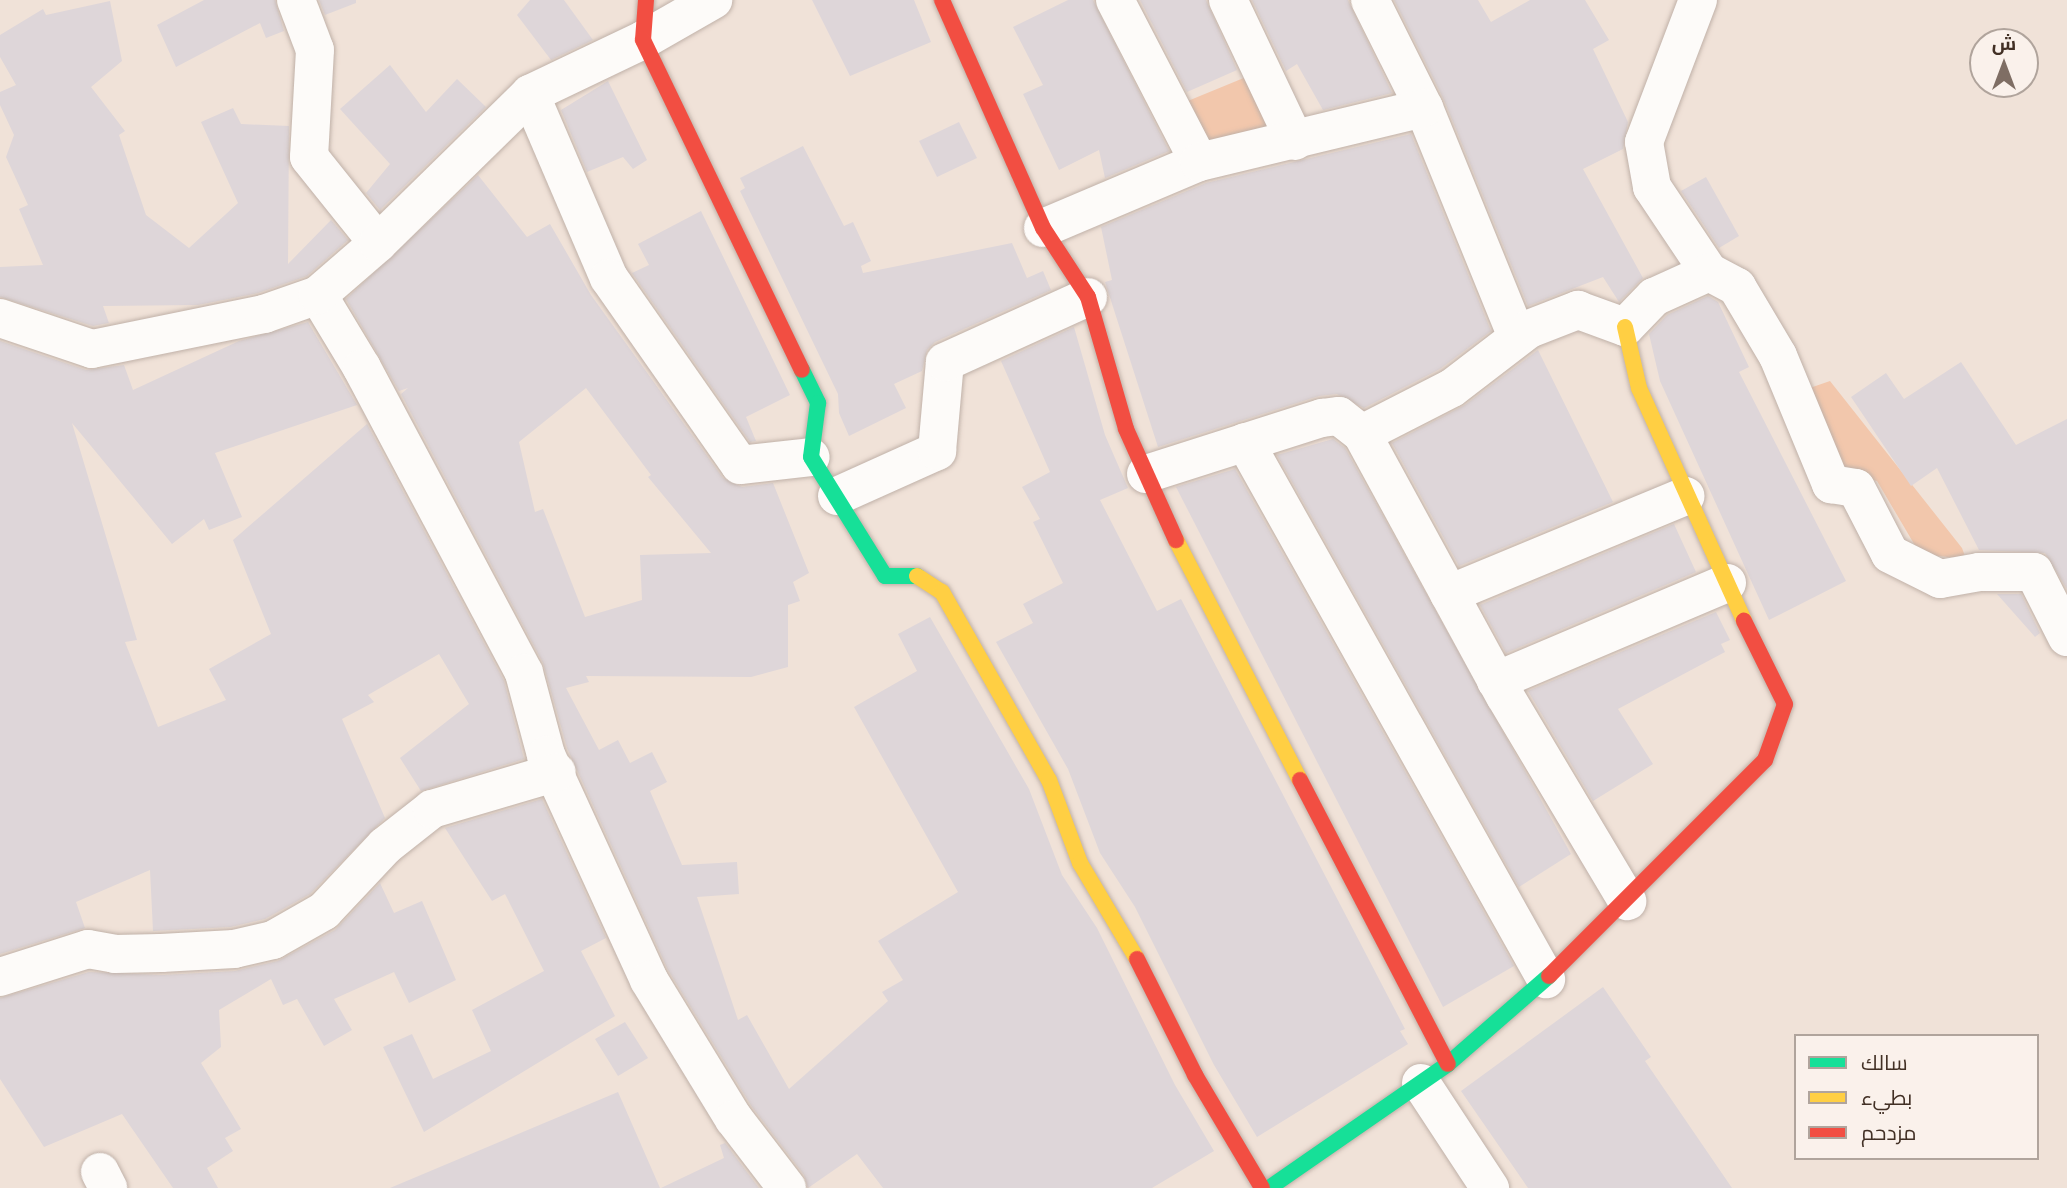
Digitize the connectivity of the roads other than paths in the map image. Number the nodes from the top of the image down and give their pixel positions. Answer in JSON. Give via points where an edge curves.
{"nodes":[{"id":1,"x":296,"y":0,"type":"edge"},
{"id":2,"x":646,"y":0,"type":"edge"},
{"id":3,"x":713,"y":0,"type":"edge"},
{"id":4,"x":943,"y":0,"type":"edge"},
{"id":5,"x":1115,"y":0,"type":"edge"},
{"id":6,"x":1228,"y":0,"type":"edge"},
{"id":7,"x":1370,"y":0,"type":"edge"},
{"id":8,"x":1698,"y":0,"type":"edge"},
{"id":9,"x":643,"y":40,"type":"junction"},
{"id":10,"x":530,"y":94,"type":"junction"},
{"id":11,"x":1423,"y":108,"type":"junction"},
{"id":12,"x":1295,"y":142,"type":"junction"},
{"id":13,"x":1199,"y":162,"type":"junction"},
{"id":14,"x":1043,"y":228,"type":"junction"},
{"id":15,"x":378,"y":243,"type":"junction"},
{"id":16,"x":1709,"y":272,"type":"junction"},
{"id":17,"x":318,"y":295,"type":"junction"},
{"id":18,"x":1088,"y":298,"type":"junction"},
{"id":19,"x":0,"y":318,"type":"edge"},
{"id":20,"x":1625,"y":327,"type":"junction"},
{"id":21,"x":1517,"y":337,"type":"junction"},
{"id":22,"x":1362,"y":434,"type":"junction"},
{"id":23,"x":1245,"y":442,"type":"junction"},
{"id":24,"x":811,"y":457,"type":"junction"},
{"id":25,"x":1146,"y":474,"type":"junction"},
{"id":26,"x":837,"y":496,"type":"junction"},
{"id":27,"x":1686,"y":496,"type":"junction"},
{"id":28,"x":1727,"y":583,"type":"junction"},
{"id":29,"x":1449,"y":594,"type":"junction"},
{"id":30,"x":2067,"y":637,"type":"edge"},
{"id":31,"x":1496,"y":681,"type":"junction"},
{"id":32,"x":557,"y":772,"type":"junction"},
{"id":33,"x":1627,"y":901,"type":"junction"},
{"id":34,"x":0,"y":977,"type":"edge"},
{"id":35,"x":1546,"y":979,"type":"junction"},
{"id":36,"x":1434,"y":1074,"type":"junction"},
{"id":37,"x":787,"y":1188,"type":"edge"},
{"id":38,"x":1262,"y":1188,"type":"edge"},
{"id":39,"x":1269,"y":1188,"type":"edge"},
{"id":40,"x":1490,"y":1188,"type":"edge"}],
"edges":[{"from":1,"to":15,"type":"street","via":[[315,50],[309,157]]},
{"from":2,"to":9,"type":"street"},
{"from":3,"to":9,"type":"street"},
{"from":4,"to":14,"type":"street"},
{"from":5,"to":13,"type":"street"},
{"from":6,"to":12,"type":"street"},
{"from":7,"to":11,"type":"street"},
{"from":8,"to":16,"type":"street","via":[[1644,142],[1651,187]]},
{"from":9,"to":10,"type":"street"},
{"from":9,"to":24,"type":"street","via":[[818,404]]},
{"from":10,"to":15,"type":"street"},
{"from":10,"to":24,"type":"street","via":[[609,278],[740,465]]},
{"from":11,"to":12,"type":"street"},
{"from":11,"to":21,"type":"street"},
{"from":12,"to":13,"type":"street"},
{"from":13,"to":14,"type":"street"},
{"from":14,"to":18,"type":"street"},
{"from":15,"to":17,"type":"street"},
{"from":16,"to":20,"type":"street","via":[[1654,298]]},
{"from":16,"to":30,"type":"street","via":[[1737,286],[1778,356],[1831,484],[1856,488],[1890,554],[1940,579],[1979,572],[2035,572]]},
{"from":17,"to":19,"type":"street","via":[[264,314],[92,349]]},
{"from":17,"to":32,"type":"street","via":[[362,368],[524,673],[546,755]]},
{"from":18,"to":25,"type":"street","via":[[1126,429]]},
{"from":18,"to":26,"type":"street","via":[[945,362],[937,451]]},
{"from":20,"to":21,"type":"street","via":[[1578,310]]},
{"from":20,"to":27,"type":"street","via":[[1639,388]]},
{"from":21,"to":22,"type":"street","via":[[1452,388]]},
{"from":22,"to":23,"type":"street","via":[[1339,416]]},
{"from":22,"to":29,"type":"street"},
{"from":23,"to":25,"type":"street"},
{"from":23,"to":35,"type":"street"},
{"from":24,"to":26,"type":"street"},
{"from":25,"to":36,"type":"street"},
{"from":26,"to":38,"type":"street","via":[[885,576],[920,576],[942,592],[1049,780],[1080,863],[1116,916],[1195,1075]]},
{"from":27,"to":28,"type":"street"},
{"from":27,"to":29,"type":"street"},
{"from":28,"to":31,"type":"street"},
{"from":28,"to":33,"type":"street","via":[[1785,704],[1765,760]]},
{"from":29,"to":31,"type":"street"},
{"from":31,"to":33,"type":"street"},
{"from":32,"to":34,"type":"street","via":[[432,809],[385,846],[324,911],[273,940],[234,949],[173,952],[115,954],[88,949]]},
{"from":32,"to":37,"type":"street","via":[[604,890],[649,980],[734,1119]]},
{"from":33,"to":35,"type":"street"},
{"from":35,"to":36,"type":"street"},
{"from":36,"to":39,"type":"street"},
{"from":36,"to":40,"type":"street"}]}
